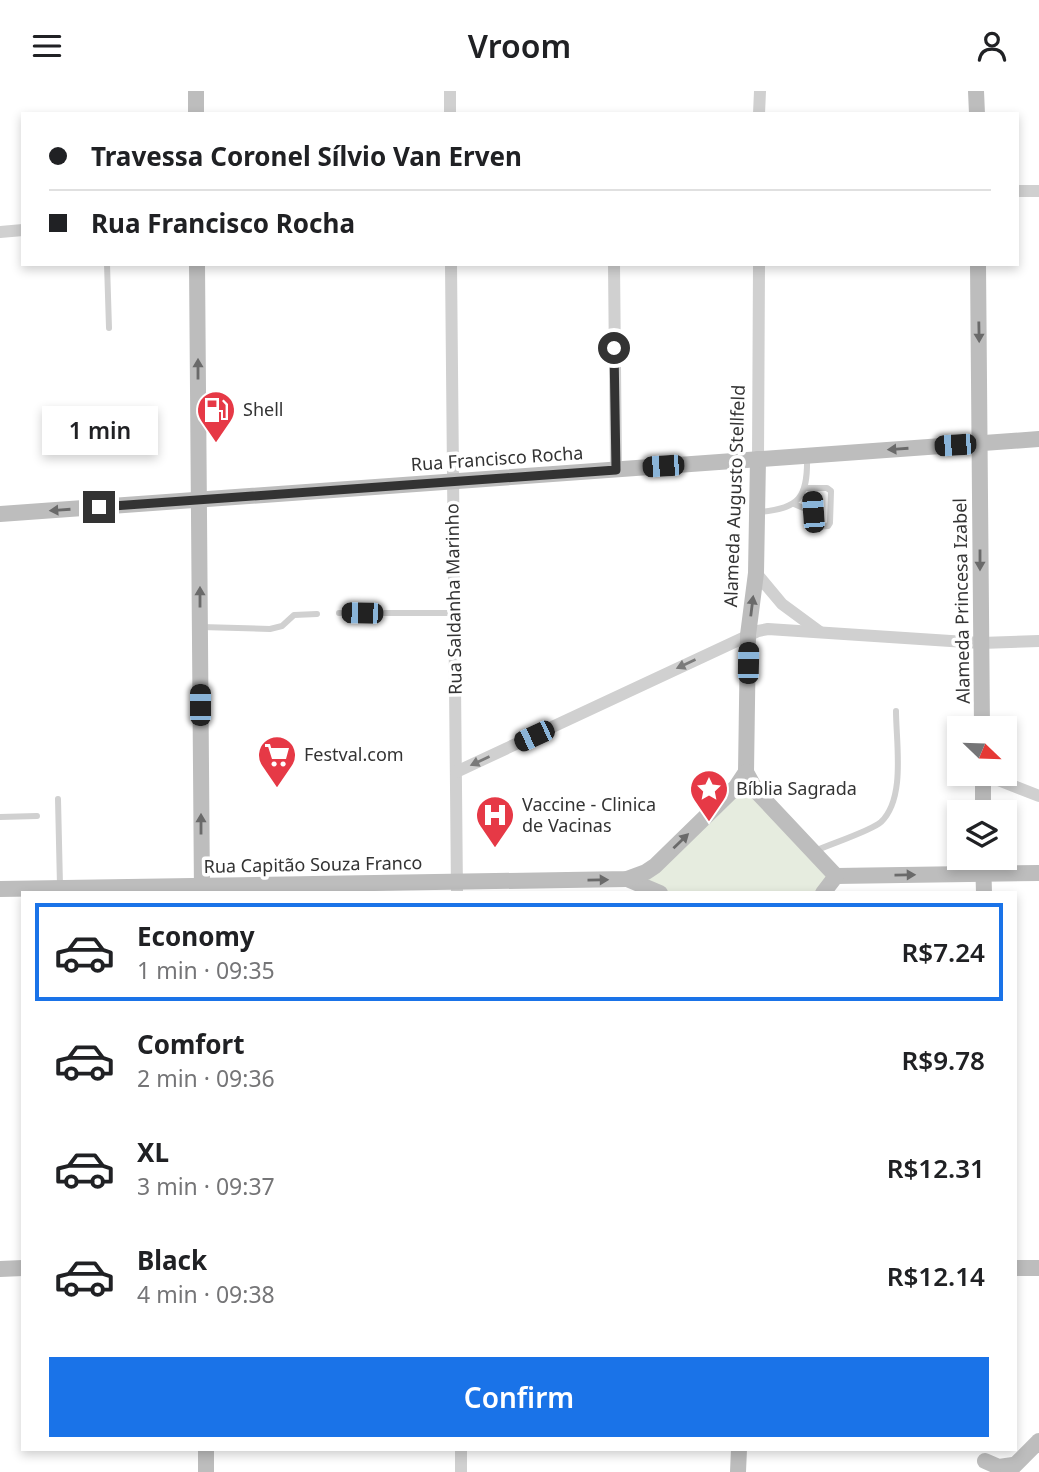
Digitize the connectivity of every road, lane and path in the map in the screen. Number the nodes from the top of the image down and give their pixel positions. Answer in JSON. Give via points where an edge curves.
{"nodes":[{"id":1,"x":196,"y":91,"type":"edge"},
{"id":2,"x":450,"y":91,"type":"edge"},
{"id":3,"x":760,"y":91,"type":"edge"},
{"id":4,"x":976,"y":91,"type":"edge"},
{"id":5,"x":196,"y":112,"type":"edge"},
{"id":6,"x":450,"y":112,"type":"edge"},
{"id":7,"x":759,"y":112,"type":"edge"},
{"id":8,"x":976,"y":112,"type":"edge"},
{"id":9,"x":1019,"y":191,"type":"edge"},
{"id":10,"x":1039,"y":191,"type":"edge"},
{"id":11,"x":21,"y":230,"type":"edge"},
{"id":12,"x":0,"y":232,"type":"edge"},
{"id":13,"x":107,"y":266,"type":"edge"},
{"id":14,"x":197,"y":266,"type":"edge"},
{"id":15,"x":451,"y":266,"type":"edge"},
{"id":16,"x":614,"y":266,"type":"edge"},
{"id":17,"x":759,"y":266,"type":"edge"},
{"id":18,"x":978,"y":266,"type":"edge"},
{"id":19,"x":110,"y":328,"type":"dead end"},
{"id":20,"x":1039,"y":439,"type":"edge"},
{"id":21,"x":979,"y":443,"type":"junction"},
{"id":22,"x":807,"y":456,"type":"junction"},
{"id":23,"x":758,"y":459,"type":"junction"},
{"id":24,"x":616,"y":470,"type":"junction"},
{"id":25,"x":453,"y":482,"type":"junction"},
{"id":26,"x":808,"y":488,"type":"junction"},
{"id":27,"x":199,"y":500,"type":"junction"},
{"id":28,"x":794,"y":504,"type":"junction"},
{"id":29,"x":758,"y":512,"type":"junction"},
{"id":30,"x":813,"y":512,"type":"junction"},
{"id":31,"x":0,"y":514,"type":"edge"},
{"id":32,"x":756,"y":573,"type":"junction"},
{"id":33,"x":339,"y":613,"type":"dead end"},
{"id":34,"x":454,"y":613,"type":"junction"},
{"id":35,"x":317,"y":614,"type":"dead end"},
{"id":36,"x":200,"y":627,"type":"junction"},
{"id":37,"x":820,"y":632,"type":"junction"},
{"id":38,"x":748,"y":635,"type":"junction"},
{"id":39,"x":1039,"y":641,"type":"edge"},
{"id":40,"x":981,"y":643,"type":"junction"},
{"id":41,"x":895,"y":711,"type":"dead end"},
{"id":42,"x":982,"y":716,"type":"edge"},
{"id":43,"x":456,"y":772,"type":"junction"},
{"id":44,"x":747,"y":772,"type":"junction"},
{"id":45,"x":1014,"y":786,"type":"edge"},
{"id":46,"x":1039,"y":796,"type":"edge"},
{"id":47,"x":58,"y":799,"type":"dead end"},
{"id":48,"x":37,"y":816,"type":"dead end"},
{"id":49,"x":0,"y":817,"type":"edge"},
{"id":50,"x":814,"y":852,"type":"junction"},
{"id":51,"x":947,"y":868,"type":"edge"},
{"id":52,"x":984,"y":870,"type":"edge"},
{"id":53,"x":1015,"y":870,"type":"edge"},
{"id":54,"x":1039,"y":873,"type":"edge"},
{"id":55,"x":836,"y":876,"type":"junction"},
{"id":56,"x":627,"y":879,"type":"junction"},
{"id":57,"x":457,"y":887,"type":"edge"},
{"id":58,"x":60,"y":888,"type":"junction"},
{"id":59,"x":0,"y":889,"type":"edge"},
{"id":60,"x":202,"y":889,"type":"edge"},
{"id":61,"x":655,"y":891,"type":"edge"},
{"id":62,"x":825,"y":891,"type":"edge"},
{"id":63,"x":984,"y":891,"type":"edge"},
{"id":64,"x":21,"y":1268,"type":"edge"},
{"id":65,"x":1017,"y":1268,"type":"edge"},
{"id":66,"x":1039,"y":1268,"type":"edge"},
{"id":67,"x":0,"y":1269,"type":"edge"},
{"id":68,"x":1039,"y":1441,"type":"edge"},
{"id":69,"x":206,"y":1451,"type":"edge"},
{"id":70,"x":461,"y":1451,"type":"edge"},
{"id":71,"x":738,"y":1451,"type":"edge"},
{"id":72,"x":985,"y":1461,"type":"edge"},
{"id":73,"x":1011,"y":1469,"type":"edge"},
{"id":74,"x":206,"y":1472,"type":"edge"},
{"id":75,"x":461,"y":1472,"type":"edge"},
{"id":76,"x":738,"y":1472,"type":"edge"}],
"edges":[{"from":1,"to":5,"type":"main road"},
{"from":2,"to":6,"type":"street"},
{"from":3,"to":7,"type":"street"},
{"from":4,"to":8,"type":"main road"},
{"from":9,"to":10,"type":"street"},
{"from":11,"to":12,"type":"street"},
{"from":13,"to":19,"type":"lane"},
{"from":27,"to":14,"type":"main road","one_way":true},
{"from":15,"to":25,"type":"street","name":"Rua Saldanha Marinho"},
{"from":16,"to":24,"type":"street"},
{"from":17,"to":23,"type":"street","name":"Alameda Augusto Stellfeld"},
{"from":18,"to":21,"type":"main road","name":"Alameda Princesa Izabel","one_way":true},
{"from":20,"to":21,"type":"main road","name":"Rua Francisco Rocha"},
{"from":21,"to":22,"type":"main road","name":"Rua Francisco Rocha","one_way":true},
{"from":21,"to":40,"type":"main road","name":"Alameda Princesa Izabel","one_way":true},
{"from":22,"to":23,"type":"main road","name":"Rua Francisco Rocha"},
{"from":22,"to":26,"type":"lane"},
{"from":23,"to":24,"type":"main road","name":"Rua Francisco Rocha"},
{"from":23,"to":29,"type":"main road","name":"Alameda Augusto Stellfeld"},
{"from":24,"to":25,"type":"main road","name":"Rua Francisco Rocha"},
{"from":25,"to":27,"type":"main road","name":"Rua Francisco Rocha"},
{"from":25,"to":34,"type":"street","name":"Rua Saldanha Marinho"},
{"from":26,"to":28,"type":"lane"},
{"from":26,"to":30,"type":"lane"},
{"from":26,"to":30,"type":"lane","via":[[831,491],[828,526],[814,527]]},
{"from":27,"to":31,"type":"main road","name":"Rua Francisco Rocha","one_way":true},
{"from":36,"to":27,"type":"main road","one_way":true},
{"from":28,"to":29,"type":"lane"},
{"from":28,"to":30,"type":"lane"},
{"from":29,"to":32,"type":"main road","name":"Alameda Augusto Stellfeld"},
{"from":32,"to":37,"type":"street","via":[[782,604]]},
{"from":38,"to":32,"type":"main road","name":"Alameda Augusto Stellfeld","one_way":true},
{"from":33,"to":34,"type":"lane"},
{"from":34,"to":43,"type":"street","name":"Rua Saldanha Marinho"},
{"from":35,"to":36,"type":"lane","via":[[294,615],[271,629]]},
{"from":60,"to":36,"type":"main road","one_way":true},
{"from":37,"to":38,"type":"street","via":[[768,629]]},
{"from":37,"to":40,"type":"street"},
{"from":38,"to":43,"type":"street","one_way":true},
{"from":38,"to":44,"type":"main road","name":"Alameda Augusto Stellfeld"},
{"from":39,"to":40,"type":"street"},
{"from":40,"to":42,"type":"main road","name":"Alameda Princesa Izabel"},
{"from":41,"to":50,"type":"lane","via":[[897,788],[892,808],[879,824]]},
{"from":43,"to":57,"type":"street","name":"Rua Saldanha Marinho"},
{"from":44,"to":50,"type":"main road","via":[[757,792]]},
{"from":56,"to":44,"type":"main road","one_way":true,"via":[[655,866]]},
{"from":45,"to":46,"type":"street"},
{"from":47,"to":58,"type":"lane"},
{"from":48,"to":49,"type":"lane"},
{"from":50,"to":55,"type":"main road"},
{"from":55,"to":51,"type":"main road","one_way":true},
{"from":52,"to":63,"type":"main road"},
{"from":53,"to":54,"type":"main road"},
{"from":55,"to":62,"type":"main road"},
{"from":57,"to":56,"type":"main road","name":"Rua Capitão Souza Franco","one_way":true},
{"from":56,"to":61,"type":"main road"},
{"from":57,"to":60,"type":"main road","name":"Rua Capitão Souza Franco"},
{"from":58,"to":59,"type":"main road","name":"Rua Capitão Souza Franco"},
{"from":58,"to":60,"type":"main road","name":"Rua Capitão Souza Franco"},
{"from":64,"to":67,"type":"main road"},
{"from":65,"to":66,"type":"main road"},
{"from":68,"to":73,"type":"main road"},
{"from":69,"to":74,"type":"main road"},
{"from":70,"to":75,"type":"street"},
{"from":71,"to":76,"type":"main road"},
{"from":72,"to":73,"type":"main road"}]}
